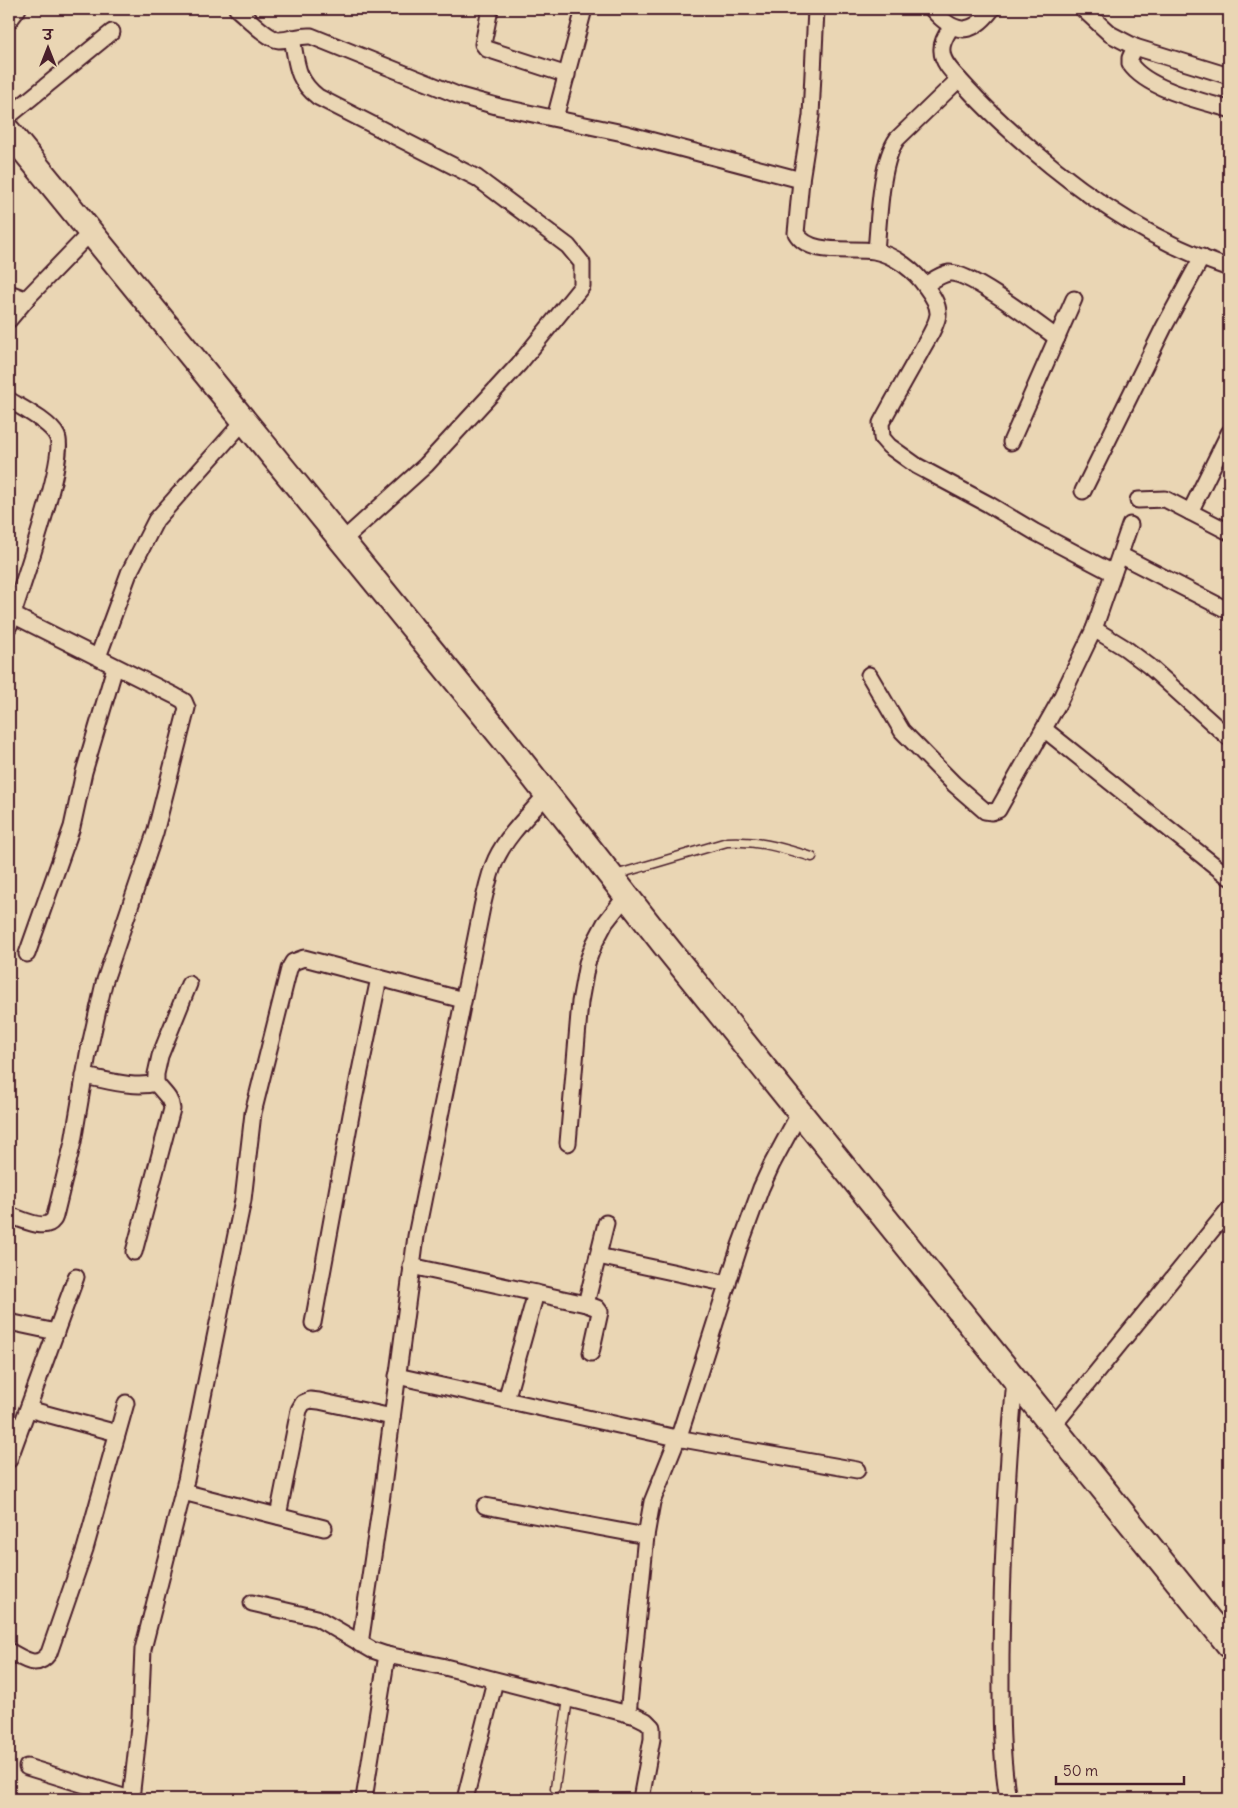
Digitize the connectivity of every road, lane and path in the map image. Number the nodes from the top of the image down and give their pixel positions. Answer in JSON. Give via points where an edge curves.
{"nodes":[{"id":1,"x":18,"y":9,"type":"edge"},
{"id":2,"x":237,"y":9,"type":"edge"},
{"id":3,"x":490,"y":9,"type":"edge"},
{"id":4,"x":584,"y":9,"type":"edge"},
{"id":5,"x":816,"y":9,"type":"edge"},
{"id":6,"x":932,"y":9,"type":"edge"},
{"id":7,"x":992,"y":9,"type":"edge"},
{"id":8,"x":1083,"y":9,"type":"edge"},
{"id":9,"x":9,"y":21,"type":"edge"},
{"id":10,"x":951,"y":26,"type":"junction"},
{"id":11,"x":112,"y":32,"type":"dead end"},
{"id":12,"x":292,"y":38,"type":"junction"},
{"id":13,"x":1135,"y":47,"type":"junction"},
{"id":14,"x":567,"y":75,"type":"junction"},
{"id":15,"x":1229,"y":76,"type":"edge"},
{"id":16,"x":959,"y":78,"type":"junction"},
{"id":17,"x":1229,"y":109,"type":"edge"},
{"id":18,"x":9,"y":116,"type":"edge"},
{"id":19,"x":555,"y":118,"type":"junction"},
{"id":20,"x":9,"y":132,"type":"edge"},
{"id":21,"x":801,"y":180,"type":"junction"},
{"id":22,"x":90,"y":233,"type":"junction"},
{"id":23,"x":876,"y":252,"type":"junction"},
{"id":24,"x":1202,"y":257,"type":"junction"},
{"id":25,"x":1229,"y":268,"type":"edge"},
{"id":26,"x":925,"y":285,"type":"junction"},
{"id":27,"x":9,"y":293,"type":"edge"},
{"id":28,"x":1074,"y":299,"type":"dead end"},
{"id":29,"x":25,"y":300,"type":"junction"},
{"id":30,"x":9,"y":320,"type":"edge"},
{"id":31,"x":1057,"y":338,"type":"junction"},
{"id":32,"x":9,"y":400,"type":"edge"},
{"id":33,"x":243,"y":422,"type":"junction"},
{"id":34,"x":1229,"y":433,"type":"edge"},
{"id":35,"x":1011,"y":442,"type":"dead end"},
{"id":36,"x":1083,"y":491,"type":"dead end"},
{"id":37,"x":1138,"y":500,"type":"dead end"},
{"id":38,"x":1190,"y":512,"type":"junction"},
{"id":39,"x":1130,"y":525,"type":"dead end"},
{"id":40,"x":1229,"y":532,"type":"edge"},
{"id":41,"x":341,"y":542,"type":"junction"},
{"id":42,"x":1120,"y":555,"type":"junction"},
{"id":43,"x":1113,"y":573,"type":"junction"},
{"id":44,"x":1229,"y":611,"type":"edge"},
{"id":45,"x":10,"y":622,"type":"edge"},
{"id":46,"x":1094,"y":629,"type":"junction"},
{"id":47,"x":98,"y":657,"type":"junction"},
{"id":48,"x":115,"y":666,"type":"junction"},
{"id":49,"x":869,"y":675,"type":"dead end"},
{"id":50,"x":1044,"y":729,"type":"junction"},
{"id":51,"x":1229,"y":738,"type":"edge"},
{"id":52,"x":547,"y":794,"type":"junction"},
{"id":53,"x":812,"y":857,"type":"dead end"},
{"id":54,"x":610,"y":876,"type":"junction"},
{"id":55,"x":1229,"y":877,"type":"edge"},
{"id":56,"x":626,"y":896,"type":"junction"},
{"id":57,"x":27,"y":954,"type":"dead end"},
{"id":58,"x":379,"y":978,"type":"junction"},
{"id":59,"x":189,"y":984,"type":"dead end"},
{"id":60,"x":463,"y":1000,"type":"junction"},
{"id":61,"x":84,"y":1076,"type":"junction"},
{"id":62,"x":156,"y":1083,"type":"junction"},
{"id":63,"x":800,"y":1112,"type":"junction"},
{"id":64,"x":568,"y":1143,"type":"dead end"},
{"id":65,"x":1229,"y":1209,"type":"edge"},
{"id":66,"x":9,"y":1215,"type":"edge"},
{"id":67,"x":606,"y":1223,"type":"dead end"},
{"id":68,"x":134,"y":1252,"type":"dead end"},
{"id":69,"x":598,"y":1256,"type":"junction"},
{"id":70,"x":411,"y":1266,"type":"junction"},
{"id":71,"x":76,"y":1277,"type":"dead end"},
{"id":72,"x":728,"y":1284,"type":"junction"},
{"id":73,"x":536,"y":1293,"type":"junction"},
{"id":74,"x":586,"y":1304,"type":"junction"},
{"id":75,"x":9,"y":1322,"type":"edge"},
{"id":76,"x":313,"y":1323,"type":"dead end"},
{"id":77,"x":56,"y":1332,"type":"junction"},
{"id":78,"x":591,"y":1353,"type":"dead end"},
{"id":79,"x":397,"y":1376,"type":"junction"},
{"id":80,"x":1015,"y":1379,"type":"junction"},
{"id":81,"x":506,"y":1400,"type":"junction"},
{"id":82,"x":126,"y":1403,"type":"dead end"},
{"id":83,"x":28,"y":1409,"type":"junction"},
{"id":84,"x":392,"y":1417,"type":"junction"},
{"id":85,"x":1053,"y":1426,"type":"junction"},
{"id":86,"x":117,"y":1433,"type":"junction"},
{"id":87,"x":677,"y":1438,"type":"junction"},
{"id":88,"x":9,"y":1460,"type":"edge"},
{"id":89,"x":857,"y":1470,"type":"dead end"},
{"id":90,"x":183,"y":1492,"type":"junction"},
{"id":91,"x":485,"y":1506,"type":"dead end"},
{"id":92,"x":278,"y":1516,"type":"junction"},
{"id":93,"x":324,"y":1528,"type":"dead end"},
{"id":94,"x":646,"y":1536,"type":"junction"},
{"id":95,"x":252,"y":1603,"type":"dead end"},
{"id":96,"x":360,"y":1644,"type":"junction"},
{"id":97,"x":1229,"y":1645,"type":"edge"},
{"id":98,"x":9,"y":1652,"type":"edge"},
{"id":99,"x":387,"y":1654,"type":"junction"},
{"id":100,"x":495,"y":1680,"type":"junction"},
{"id":101,"x":568,"y":1699,"type":"junction"},
{"id":102,"x":628,"y":1714,"type":"junction"},
{"id":103,"x":27,"y":1767,"type":"dead end"},
{"id":104,"x":555,"y":1788,"type":"dead end"},
{"id":105,"x":130,"y":1799,"type":"edge"},
{"id":106,"x":364,"y":1799,"type":"edge"},
{"id":107,"x":465,"y":1799,"type":"edge"},
{"id":108,"x":640,"y":1799,"type":"edge"},
{"id":109,"x":1008,"y":1799,"type":"edge"}],
"edges":[{"from":1,"to":9,"type":"street"},
{"from":2,"to":12,"type":"street","via":[[271,37],[279,40]]},
{"from":3,"to":14,"type":"street","via":[[483,44],[487,49]]},
{"from":4,"to":14,"type":"street"},
{"from":5,"to":21,"type":"street","via":[[811,116]]},
{"from":6,"to":10,"type":"street"},
{"from":7,"to":10,"type":"street","via":[[973,27],[962,30]]},
{"from":8,"to":13,"type":"street","via":[[1110,34]]},
{"from":10,"to":16,"type":"street","via":[[943,40],[942,52],[946,63]]},
{"from":11,"to":18,"type":"street"},
{"from":12,"to":19,"type":"street","via":[[311,36],[460,96]]},
{"from":12,"to":41,"type":"street","via":[[302,81],[318,98],[477,178],[568,246],[582,263],[582,286],[519,364],[426,465]]},
{"from":13,"to":15,"type":"street"},
{"from":13,"to":17,"type":"street","via":[[1130,64],[1143,77],[1173,92]]},
{"from":14,"to":19,"type":"street"},
{"from":16,"to":23,"type":"street","via":[[891,148]]},
{"from":16,"to":24,"type":"street","via":[[1013,133],[1085,193],[1173,246]]},
{"from":19,"to":21,"type":"street"},
{"from":20,"to":22,"type":"main road"},
{"from":21,"to":23,"type":"street","via":[[796,233],[801,241],[826,249]]},
{"from":22,"to":29,"type":"street"},
{"from":22,"to":33,"type":"main road"},
{"from":23,"to":26,"type":"street","via":[[914,272]]},
{"from":24,"to":25,"type":"street"},
{"from":24,"to":36,"type":"street"},
{"from":26,"to":31,"type":"street","via":[[948,273],[958,274],[994,294]]},
{"from":26,"to":43,"type":"street","via":[[938,314],[881,423],[882,438],[917,466]]},
{"from":27,"to":29,"type":"street"},
{"from":28,"to":31,"type":"street"},
{"from":29,"to":30,"type":"street"},
{"from":31,"to":35,"type":"street"},
{"from":32,"to":45,"type":"street","via":[[53,429],[60,449],[33,552]]},
{"from":33,"to":41,"type":"main road"},
{"from":33,"to":47,"type":"street","via":[[156,520],[129,573]]},
{"from":34,"to":38,"type":"street"},
{"from":37,"to":38,"type":"street","via":[[1165,499]]},
{"from":38,"to":40,"type":"street"},
{"from":39,"to":42,"type":"street"},
{"from":41,"to":52,"type":"main road"},
{"from":42,"to":43,"type":"street"},
{"from":42,"to":44,"type":"street"},
{"from":43,"to":46,"type":"street"},
{"from":45,"to":47,"type":"street"},
{"from":46,"to":50,"type":"street"},
{"from":46,"to":51,"type":"street","via":[[1149,666]]},
{"from":47,"to":48,"type":"street"},
{"from":48,"to":57,"type":"street","via":[[84,772],[72,827]]},
{"from":48,"to":61,"type":"street","via":[[184,701],[187,708],[155,833],[104,983]]},
{"from":49,"to":50,"type":"street","via":[[902,731],[985,811],[998,810],[1002,805]]},
{"from":50,"to":55,"type":"street"},
{"from":52,"to":54,"type":"main road"},
{"from":52,"to":60,"type":"street","via":[[515,829],[496,859],[484,898]]},
{"from":53,"to":54,"type":"lane","via":[[765,843],[727,842]]},
{"from":54,"to":56,"type":"main road"},
{"from":56,"to":63,"type":"main road"},
{"from":56,"to":64,"type":"street","via":[[605,923],[587,964],[580,1002]]},
{"from":58,"to":60,"type":"street"},
{"from":58,"to":76,"type":"street"},
{"from":58,"to":90,"type":"street","via":[[304,958],[293,962],[290,969],[253,1114],[243,1200]]},
{"from":59,"to":62,"type":"street","via":[[160,1056]]},
{"from":60,"to":70,"type":"street"},
{"from":61,"to":62,"type":"street","via":[[133,1085]]},
{"from":61,"to":66,"type":"street","via":[[73,1142],[53,1220],[47,1225],[38,1224]]},
{"from":62,"to":68,"type":"street","via":[[169,1098],[172,1109]]},
{"from":63,"to":72,"type":"street","via":[[772,1164]]},
{"from":63,"to":80,"type":"main road"},
{"from":65,"to":85,"type":"street"},
{"from":67,"to":69,"type":"street"},
{"from":69,"to":72,"type":"street"},
{"from":69,"to":74,"type":"street"},
{"from":70,"to":73,"type":"street"},
{"from":70,"to":79,"type":"street"},
{"from":71,"to":77,"type":"street"},
{"from":72,"to":87,"type":"street"},
{"from":73,"to":74,"type":"street"},
{"from":73,"to":81,"type":"street"},
{"from":74,"to":78,"type":"street","via":[[600,1312]]},
{"from":75,"to":77,"type":"street"},
{"from":77,"to":83,"type":"street"},
{"from":79,"to":81,"type":"street"},
{"from":79,"to":84,"type":"street"},
{"from":80,"to":85,"type":"main road"},
{"from":80,"to":109,"type":"street","via":[[1002,1580],[1001,1738]]},
{"from":81,"to":87,"type":"street"},
{"from":82,"to":86,"type":"street"},
{"from":83,"to":86,"type":"street"},
{"from":83,"to":88,"type":"street"},
{"from":84,"to":92,"type":"street","via":[[319,1400],[303,1403]]},
{"from":84,"to":96,"type":"street"},
{"from":85,"to":97,"type":"main road"},
{"from":86,"to":98,"type":"street","via":[[85,1549],[49,1653],[44,1660],[37,1662]]},
{"from":87,"to":89,"type":"street"},
{"from":87,"to":94,"type":"street","via":[[652,1502]]},
{"from":90,"to":92,"type":"street"},
{"from":90,"to":105,"type":"street","via":[[143,1649],[140,1718]]},
{"from":91,"to":94,"type":"street"},
{"from":92,"to":93,"type":"street"},
{"from":94,"to":102,"type":"street"},
{"from":95,"to":96,"type":"street","via":[[317,1618]]},
{"from":96,"to":99,"type":"street"},
{"from":99,"to":100,"type":"street"},
{"from":99,"to":106,"type":"street"},
{"from":100,"to":101,"type":"street"},
{"from":100,"to":107,"type":"street"},
{"from":101,"to":102,"type":"street"},
{"from":101,"to":104,"type":"lane"},
{"from":102,"to":108,"type":"street","via":[[652,1727]]},
{"from":103,"to":105,"type":"street"}]}
